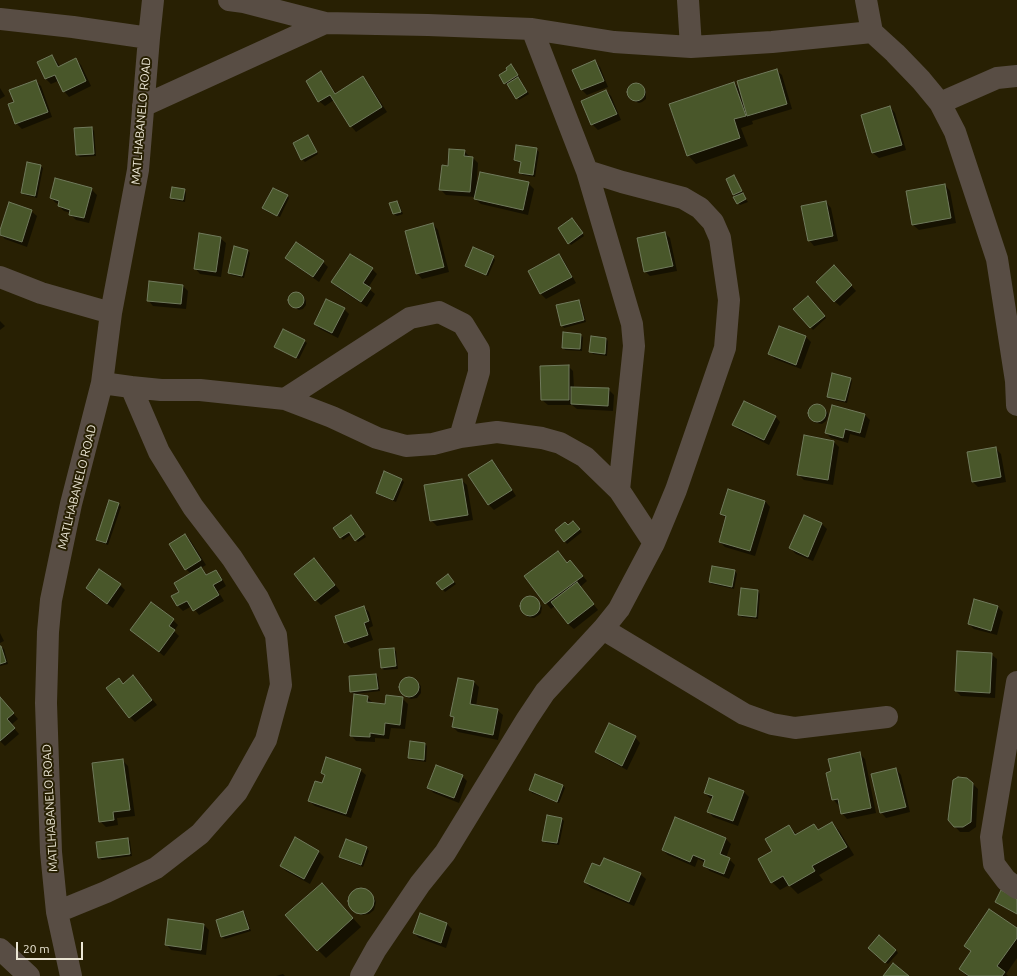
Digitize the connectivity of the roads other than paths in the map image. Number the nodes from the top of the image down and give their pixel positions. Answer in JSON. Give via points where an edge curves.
{"nodes":[{"id":1,"x":153,"y":0,"type":"edge"},
{"id":2,"x":688,"y":0,"type":"edge"},
{"id":3,"x":866,"y":0,"type":"edge"},
{"id":4,"x":240,"y":1,"type":"edge"},
{"id":5,"x":0,"y":19,"type":"edge"},
{"id":6,"x":325,"y":24,"type":"junction"},
{"id":7,"x":532,"y":29,"type":"junction"},
{"id":8,"x":872,"y":32,"type":"junction"},
{"id":9,"x":149,"y":38,"type":"junction"},
{"id":10,"x":691,"y":47,"type":"junction"},
{"id":11,"x":1017,"y":76,"type":"edge"},
{"id":12,"x":940,"y":103,"type":"junction"},
{"id":13,"x":143,"y":106,"type":"junction"},
{"id":14,"x":587,"y":170,"type":"junction"},
{"id":15,"x":0,"y":277,"type":"edge"},
{"id":16,"x":112,"y":313,"type":"junction"},
{"id":17,"x":102,"y":383,"type":"junction"},
{"id":18,"x":131,"y":387,"type":"junction"},
{"id":19,"x":285,"y":399,"type":"junction"},
{"id":20,"x":1017,"y":405,"type":"edge"},
{"id":21,"x":460,"y":437,"type":"junction"},
{"id":22,"x":619,"y":490,"type":"junction"},
{"id":23,"x":654,"y":543,"type":"junction"},
{"id":24,"x":604,"y":629,"type":"junction"},
{"id":25,"x":1017,"y":682,"type":"edge"},
{"id":26,"x":887,"y":717,"type":"dead end"},
{"id":27,"x":1017,"y":888,"type":"edge"},
{"id":28,"x":57,"y":912,"type":"junction"},
{"id":29,"x":0,"y":949,"type":"edge"},
{"id":30,"x":29,"y":976,"type":"edge"},
{"id":31,"x":71,"y":976,"type":"edge"},
{"id":32,"x":361,"y":976,"type":"edge"}],
"edges":[{"from":1,"to":9,"type":"street","name":"MATLHABANELO ROAD"},
{"from":2,"to":10,"type":"street"},
{"from":3,"to":8,"type":"street"},
{"from":4,"to":6,"type":"street"},
{"from":5,"to":9,"type":"street"},
{"from":6,"to":7,"type":"street"},
{"from":6,"to":13,"type":"street"},
{"from":7,"to":10,"type":"street","via":[[614,42]]},
{"from":7,"to":14,"type":"street"},
{"from":8,"to":10,"type":"street"},
{"from":8,"to":12,"type":"street","via":[[921,80]]},
{"from":9,"to":13,"type":"street","name":"MATLHABANELO ROAD"},
{"from":11,"to":12,"type":"street","via":[[997,78]]},
{"from":12,"to":20,"type":"street","via":[[955,132],[997,259],[1016,381]]},
{"from":13,"to":16,"type":"street","name":"MATLHABANELO ROAD","via":[[138,170]]},
{"from":14,"to":22,"type":"street","via":[[632,324],[634,346]]},
{"from":14,"to":23,"type":"street","via":[[683,198],[700,208],[713,222],[720,238],[729,300],[725,348],[676,490]]},
{"from":15,"to":16,"type":"street","via":[[41,293]]},
{"from":16,"to":17,"type":"street","name":"MATLHABANELO ROAD"},
{"from":17,"to":18,"type":"street"},
{"from":17,"to":28,"type":"street","name":"MATLHABANELO ROAD","via":[[71,504],[51,600],[48,632],[46,703],[51,852]]},
{"from":18,"to":19,"type":"street","via":[[200,390]]},
{"from":18,"to":28,"type":"street","via":[[159,452],[193,507],[232,558],[258,598],[276,635],[281,685],[266,740],[237,792],[200,834],[156,868]]},
{"from":19,"to":21,"type":"street","via":[[377,438],[406,446],[433,444]]},
{"from":19,"to":21,"type":"street","via":[[410,318],[438,312],[463,324],[479,350],[479,372]]},
{"from":21,"to":22,"type":"street","via":[[497,432],[560,443],[585,457]]},
{"from":22,"to":23,"type":"street"},
{"from":23,"to":24,"type":"street","via":[[619,609]]},
{"from":24,"to":26,"type":"street","via":[[744,714],[772,724],[795,728]]},
{"from":24,"to":32,"type":"street","via":[[546,692],[445,854],[420,884]]},
{"from":25,"to":27,"type":"street","via":[[991,837],[994,864],[1006,880]]},
{"from":28,"to":31,"type":"street","name":"MATLHABANELO ROAD"},
{"from":29,"to":30,"type":"street"}]}
